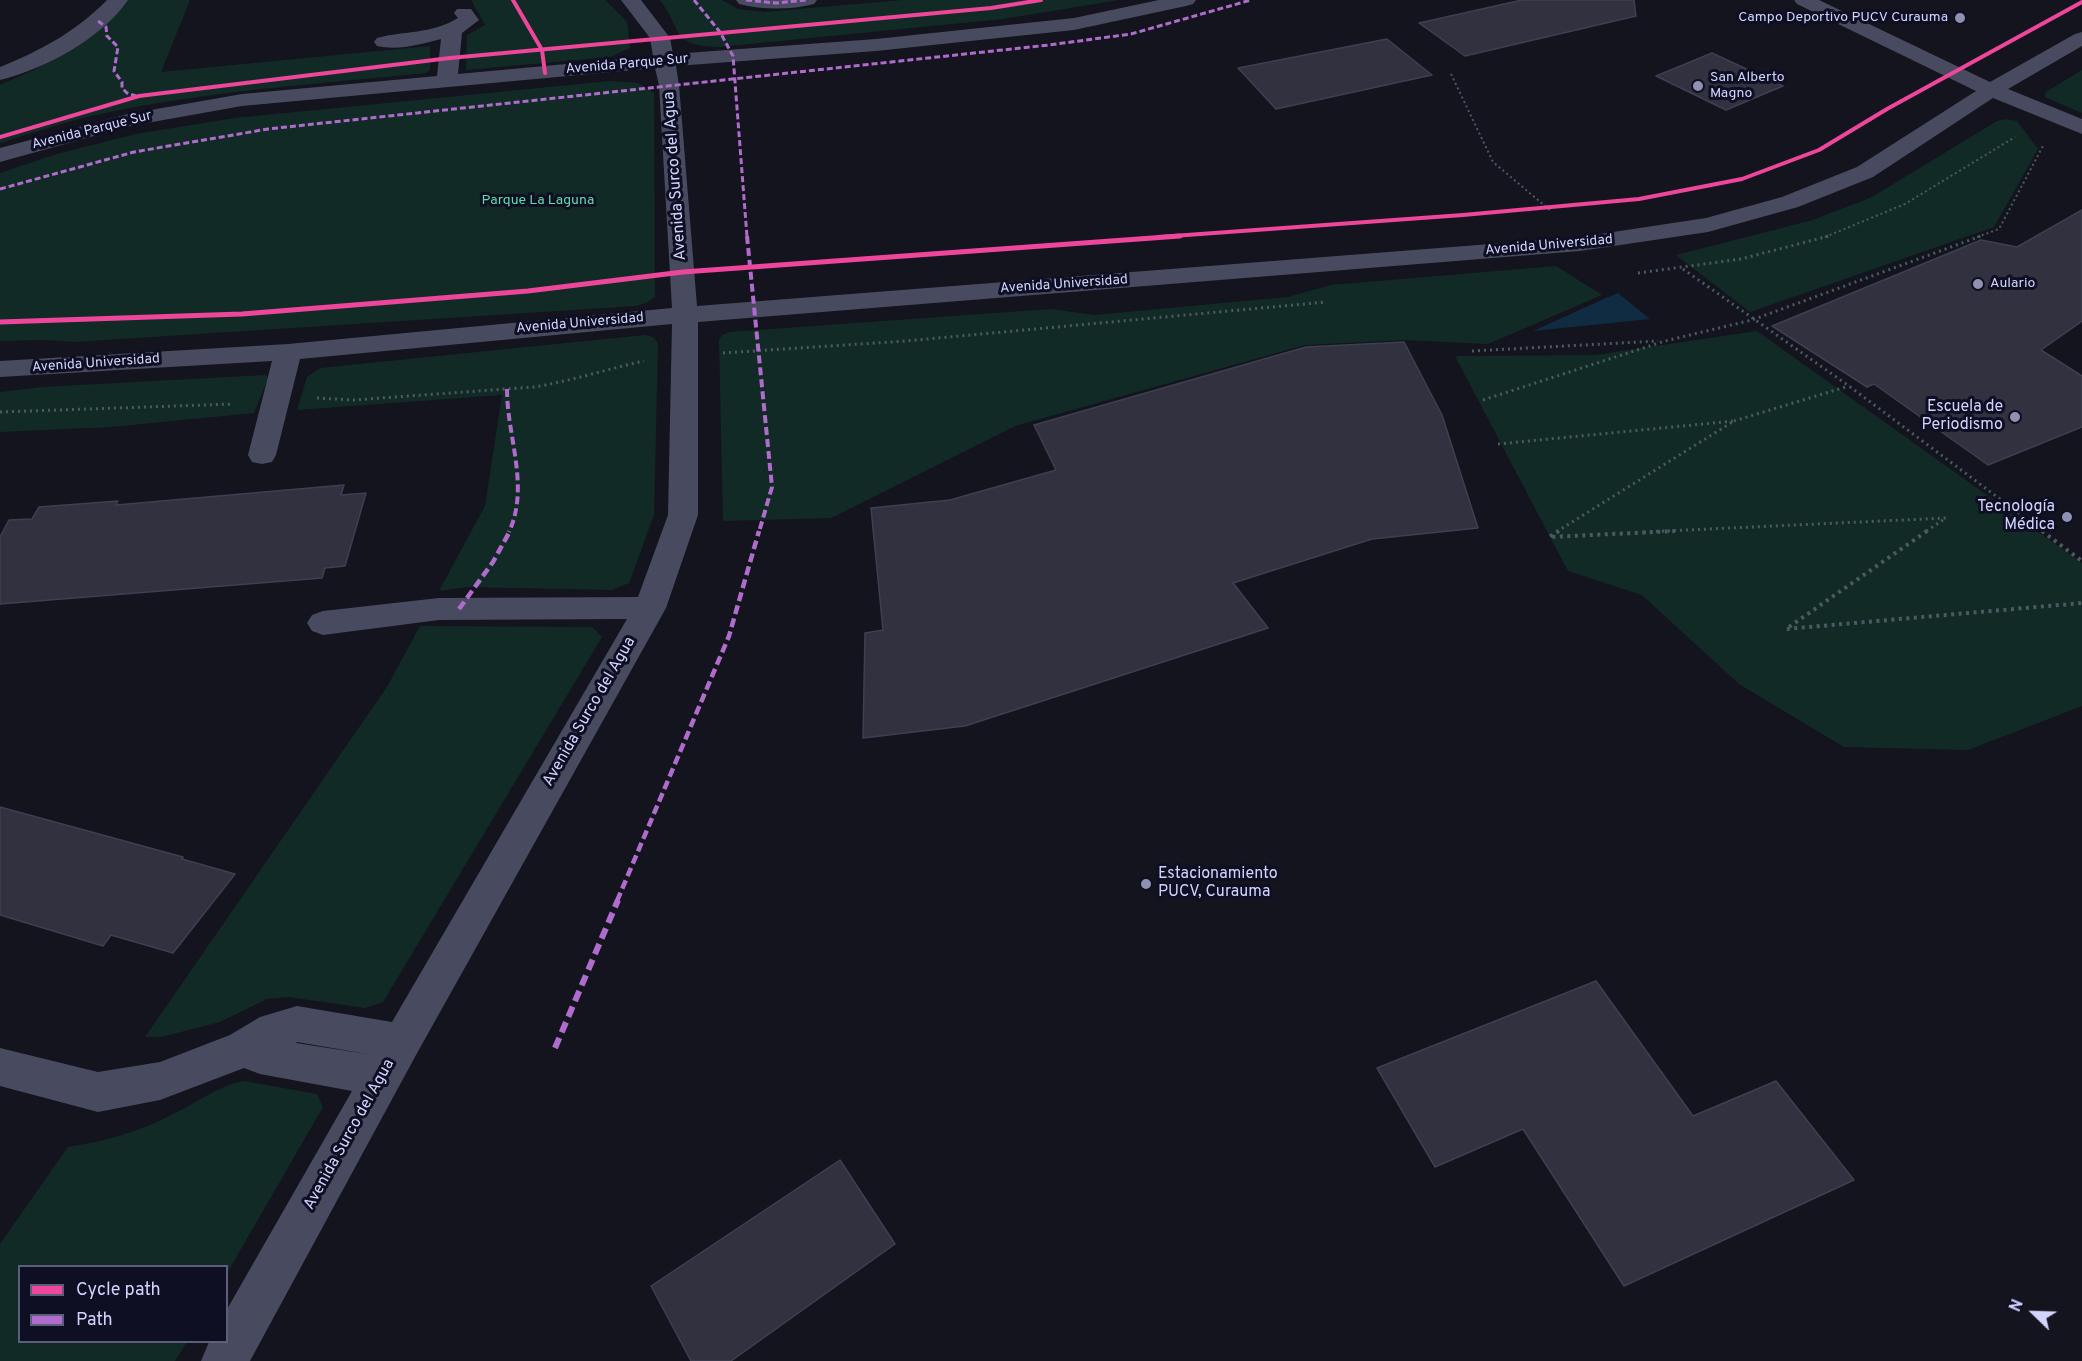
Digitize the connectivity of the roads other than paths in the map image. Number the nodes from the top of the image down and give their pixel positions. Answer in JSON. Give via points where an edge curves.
{"nodes":[{"id":1,"x":118,"y":0,"type":"edge"},
{"id":2,"x":631,"y":0,"type":"edge"},
{"id":3,"x":746,"y":0,"type":"edge"},
{"id":4,"x":807,"y":0,"type":"edge"},
{"id":5,"x":1186,"y":0,"type":"edge"},
{"id":6,"x":1804,"y":0,"type":"edge"},
{"id":7,"x":464,"y":13,"type":"dead end"},
{"id":8,"x":452,"y":30,"type":"junction"},
{"id":9,"x":2082,"y":38,"type":"edge"},
{"id":10,"x":384,"y":42,"type":"dead end"},
{"id":11,"x":665,"y":61,"type":"junction"},
{"id":12,"x":0,"y":74,"type":"edge"},
{"id":13,"x":447,"y":82,"type":"junction"},
{"id":14,"x":1991,"y":90,"type":"junction"},
{"id":15,"x":2082,"y":127,"type":"edge"},
{"id":16,"x":0,"y":155,"type":"edge"},
{"id":17,"x":684,"y":315,"type":"junction"},
{"id":18,"x":288,"y":352,"type":"junction"},
{"id":19,"x":0,"y":369,"type":"edge"},
{"id":20,"x":262,"y":455,"type":"dead end"},
{"id":21,"x":650,"y":608,"type":"junction"},
{"id":22,"x":323,"y":622,"type":"dead end"},
{"id":23,"x":402,"y":1042,"type":"junction"},
{"id":24,"x":244,"y":1049,"type":"junction"},
{"id":25,"x":0,"y":1067,"type":"edge"},
{"id":26,"x":382,"y":1077,"type":"junction"},
{"id":27,"x":224,"y":1361,"type":"edge"}],
"edges":[{"from":1,"to":12,"type":"street","via":[[75,39]]},
{"from":2,"to":11,"type":"street","name":"Avenida Surco del Agua","via":[[660,38]]},
{"from":3,"to":4,"type":"street"},
{"from":5,"to":11,"type":"street","name":"Avenida Parque Sur","via":[[1074,24],[876,45]]},
{"from":6,"to":14,"type":"street"},
{"from":7,"to":8,"type":"street","via":[[469,20]]},
{"from":8,"to":10,"type":"street"},
{"from":8,"to":13,"type":"street"},
{"from":9,"to":14,"type":"street","name":"Avenida Universidad"},
{"from":11,"to":13,"type":"street","name":"Avenida Parque Sur"},
{"from":11,"to":17,"type":"street","name":"Avenida Surco del Agua"},
{"from":13,"to":16,"type":"street","name":"Avenida Parque Sur","via":[[242,100],[128,120]]},
{"from":14,"to":15,"type":"street"},
{"from":14,"to":17,"type":"street","name":"Avenida Universidad","via":[[1865,172],[1790,202],[1708,225],[1568,245]]},
{"from":17,"to":18,"type":"street","name":"Avenida Universidad"},
{"from":17,"to":21,"type":"street","name":"Avenida Surco del Agua","via":[[683,515]]},
{"from":18,"to":19,"type":"street","name":"Avenida Universidad"},
{"from":18,"to":20,"type":"street"},
{"from":21,"to":22,"type":"street","via":[[439,609]]},
{"from":21,"to":23,"type":"street","name":"Avenida Surco del Agua"},
{"from":23,"to":24,"type":"street","via":[[297,1024],[274,1030]]},
{"from":23,"to":26,"type":"street","name":"Avenida Surco del Agua"},
{"from":24,"to":25,"type":"street","via":[[160,1082],[98,1092]]},
{"from":24,"to":26,"type":"street"},
{"from":26,"to":27,"type":"street","name":"Avenida Surco del Agua"}]}
